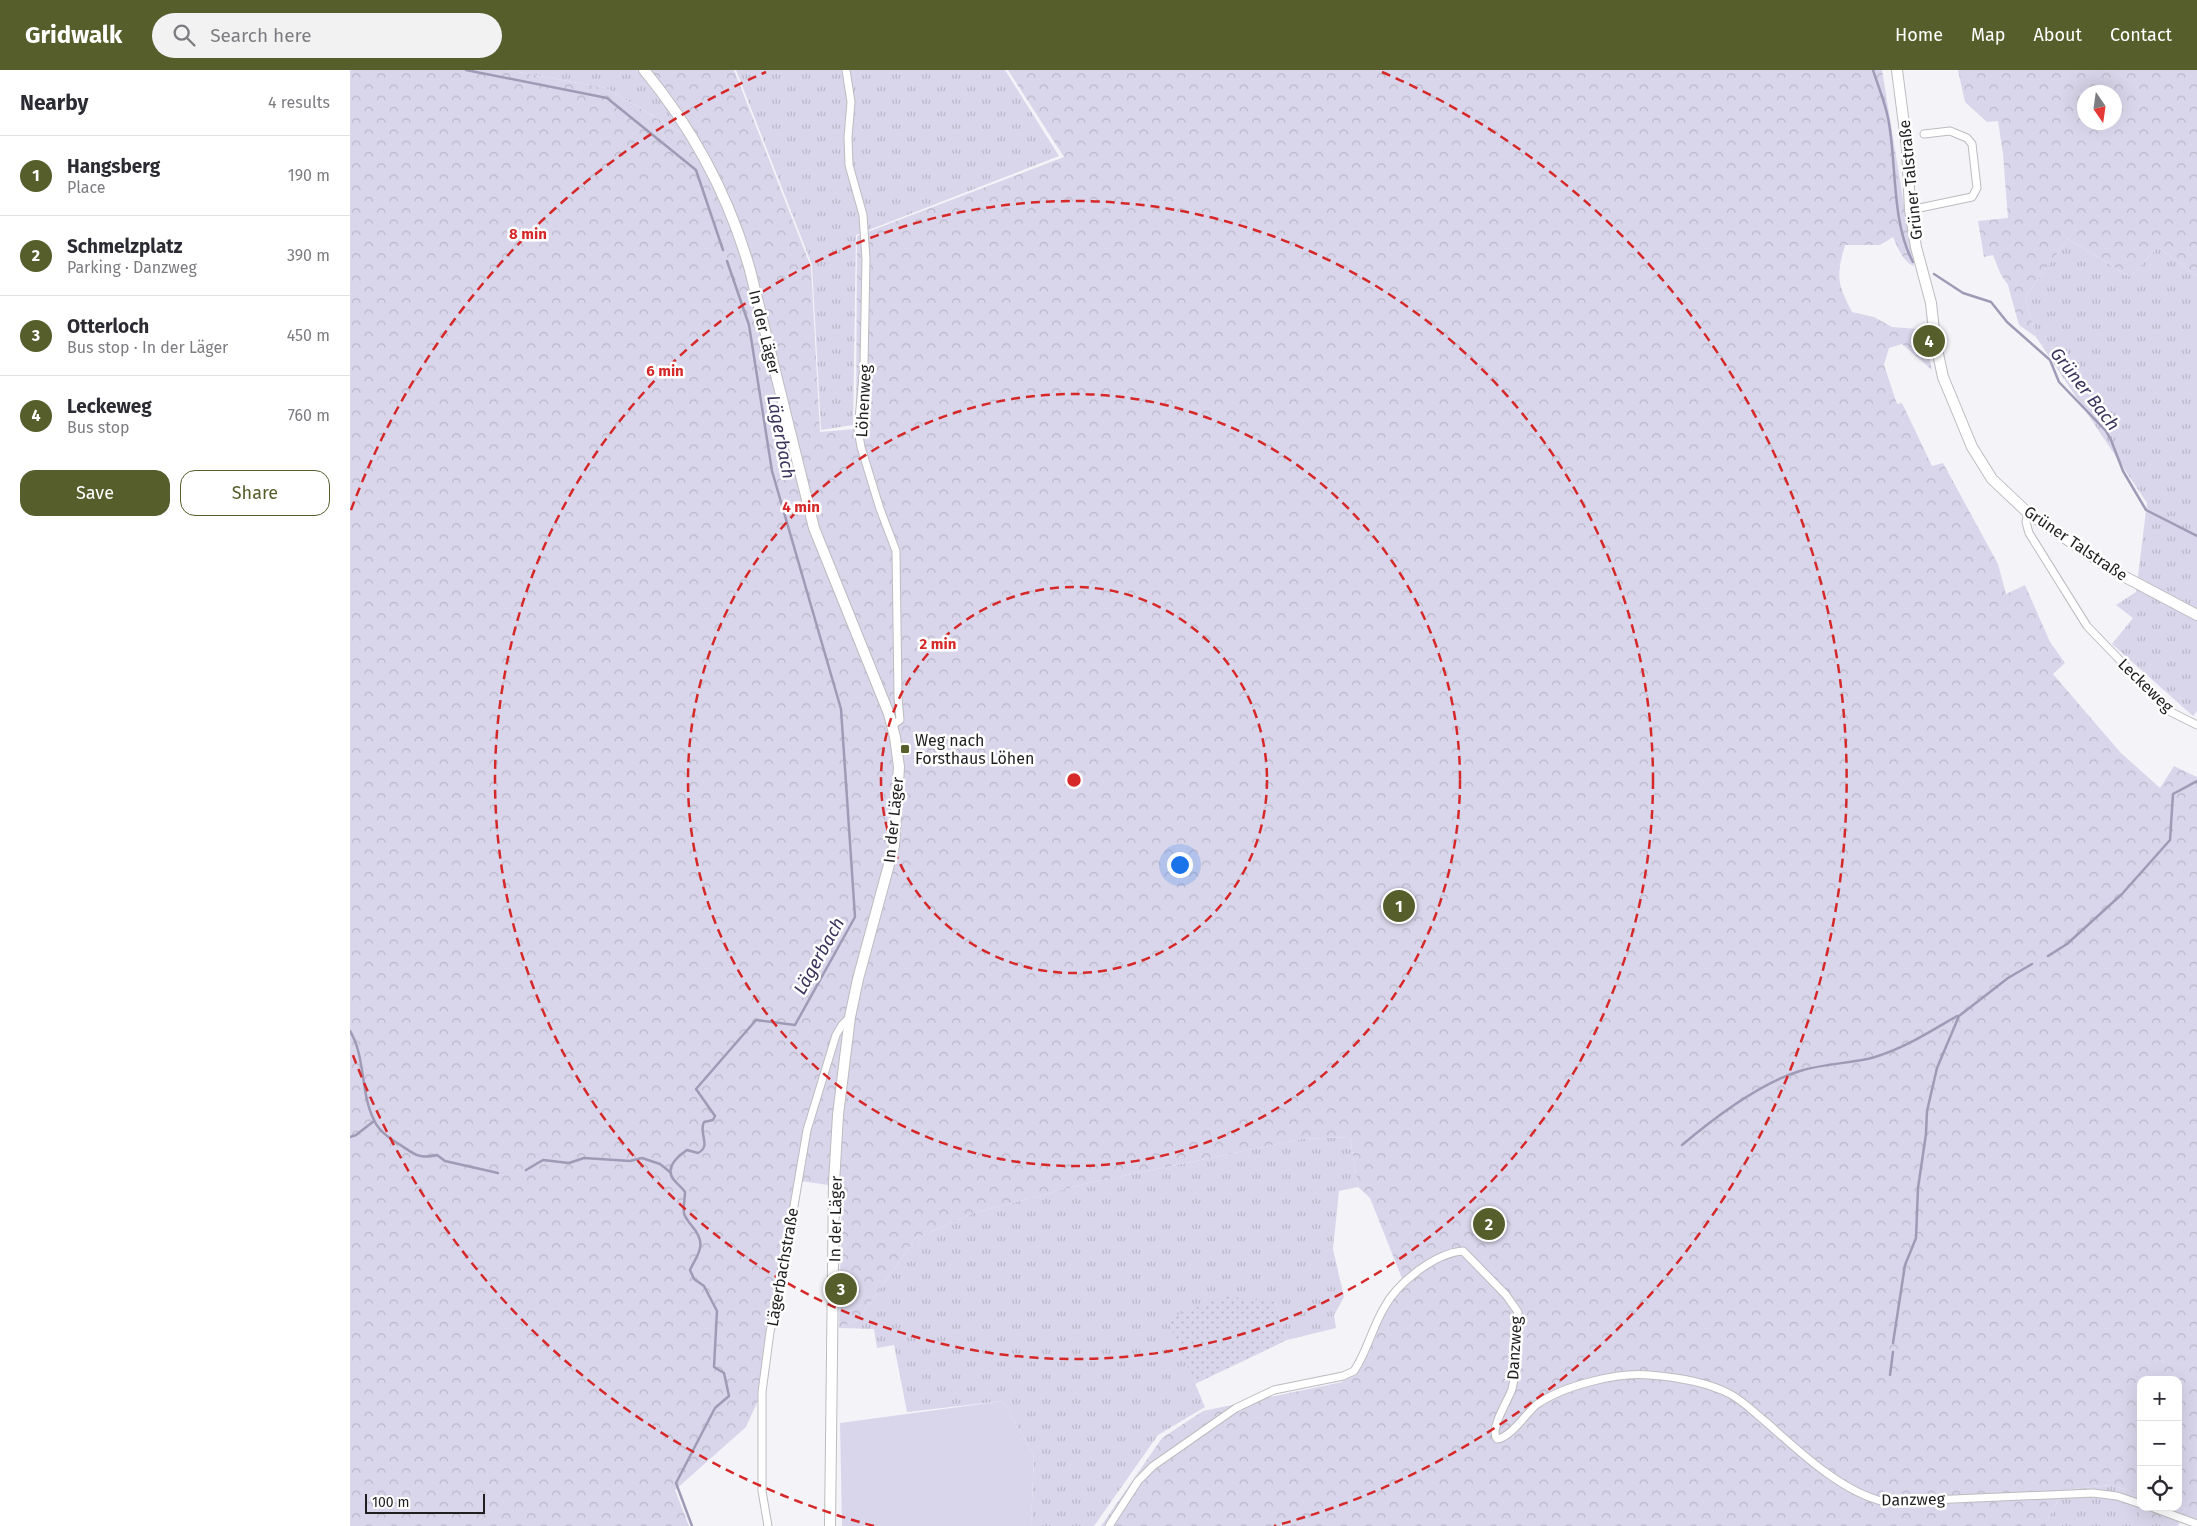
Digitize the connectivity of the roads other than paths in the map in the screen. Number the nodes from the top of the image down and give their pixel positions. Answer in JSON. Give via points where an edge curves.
{"nodes":[{"id":1,"x":644,"y":70,"type":"edge"},
{"id":2,"x":846,"y":70,"type":"edge"},
{"id":3,"x":1897,"y":70,"type":"edge"},
{"id":4,"x":1924,"y":134,"type":"dead end"},
{"id":5,"x":1910,"y":210,"type":"junction"},
{"id":6,"x":2028,"y":513,"type":"junction"},
{"id":7,"x":2197,"y":615,"type":"edge"},
{"id":8,"x":2196,"y":723,"type":"edge"},
{"id":9,"x":893,"y":725,"type":"junction"},
{"id":10,"x":850,"y":1017,"type":"junction"},
{"id":11,"x":2137,"y":1503,"type":"edge"},
{"id":12,"x":2162,"y":1511,"type":"edge"},
{"id":13,"x":2197,"y":1524,"type":"edge"},
{"id":14,"x":768,"y":1526,"type":"edge"},
{"id":15,"x":830,"y":1526,"type":"edge"},
{"id":16,"x":1109,"y":1526,"type":"edge"}],
"edges":[{"from":1,"to":9,"type":"main road","name":"In der Läger","via":[[685,124],[707,163],[739,234],[814,528]]},
{"from":2,"to":9,"type":"street","name":"Löhenweg","via":[[851,102],[849,165],[863,215],[866,259],[864,364],[858,430],[880,509],[896,551],[900,720]]},
{"from":3,"to":5,"type":"main road","name":"Grüner Talstraße","via":[[1908,148]]},
{"from":4,"to":5,"type":"street","via":[[1950,131],[1967,138],[1972,144],[1977,188],[1972,197]]},
{"from":5,"to":6,"type":"main road","name":"Grüner Talstraße","via":[[1947,389],[1983,465]]},
{"from":6,"to":7,"type":"main road","name":"Grüner Talstraße","via":[[2112,570]]},
{"from":6,"to":8,"type":"street","name":"Leckeweg","via":[[2029,533],[2087,626],[2168,711]]},
{"from":9,"to":10,"type":"main road","name":"In der Läger","via":[[899,772],[894,846]]},
{"from":10,"to":14,"type":"street","name":"Lägerbachstraße","via":[[836,1036],[807,1130],[770,1332],[762,1392],[762,1492]]},
{"from":10,"to":15,"type":"main road","name":"In der Läger","via":[[838,1115],[834,1183]]},
{"from":11,"to":16,"type":"street","name":"Danzweg","via":[[2098,1493],[1885,1502],[1871,1499],[1816,1464],[1731,1394],[1701,1382],[1656,1375],[1637,1374],[1560,1392],[1536,1406],[1508,1436],[1497,1439],[1494,1428],[1514,1379],[1514,1329],[1518,1312],[1463,1251],[1430,1263],[1388,1300],[1354,1371],[1274,1390],[1236,1408],[1153,1466],[1138,1482]]},
{"from":12,"to":13,"type":"street"}]}
